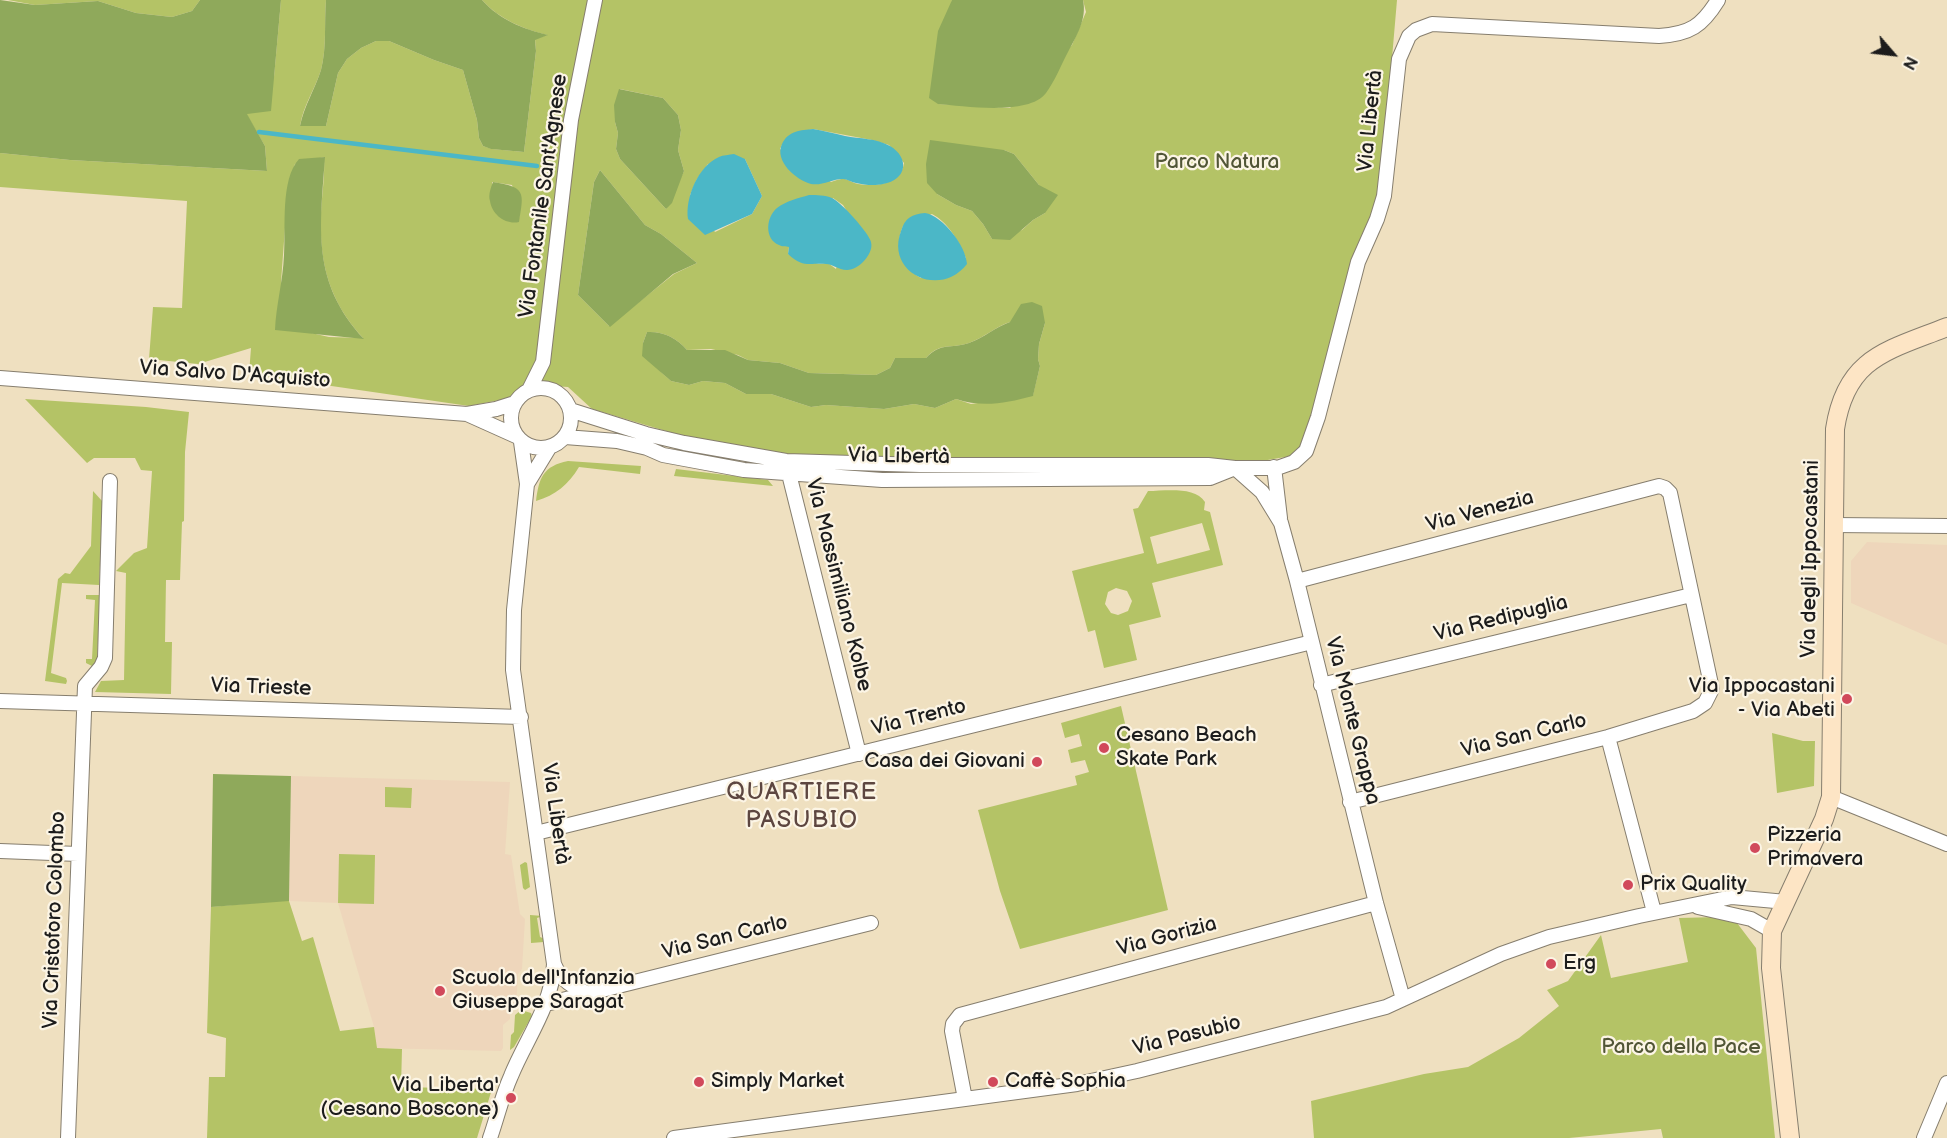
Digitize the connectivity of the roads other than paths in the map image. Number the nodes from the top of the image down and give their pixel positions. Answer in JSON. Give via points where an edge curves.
{"nodes":[{"id":1,"x":595,"y":0,"type":"edge"},
{"id":2,"x":1718,"y":0,"type":"edge"},
{"id":3,"x":1947,"y":327,"type":"edge"},
{"id":4,"x":543,"y":362,"type":"junction"},
{"id":5,"x":0,"y":378,"type":"edge"},
{"id":6,"x":529,"y":390,"type":"junction"},
{"id":7,"x":557,"y":393,"type":"junction"},
{"id":8,"x":515,"y":403,"type":"junction"},
{"id":9,"x":570,"y":410,"type":"junction"},
{"id":10,"x":467,"y":414,"type":"junction"},
{"id":11,"x":565,"y":437,"type":"junction"},
{"id":12,"x":519,"y":439,"type":"junction"},
{"id":13,"x":549,"y":448,"type":"junction"},
{"id":14,"x":787,"y":467,"type":"junction"},
{"id":15,"x":1274,"y":467,"type":"junction"},
{"id":16,"x":1235,"y":468,"type":"junction"},
{"id":17,"x":110,"y":481,"type":"dead end"},
{"id":18,"x":527,"y":484,"type":"junction"},
{"id":19,"x":1281,"y":523,"type":"junction"},
{"id":20,"x":1833,"y":525,"type":"junction"},
{"id":21,"x":1947,"y":526,"type":"edge"},
{"id":22,"x":1297,"y":581,"type":"junction"},
{"id":23,"x":1691,"y":595,"type":"junction"},
{"id":24,"x":1312,"y":642,"type":"junction"},
{"id":25,"x":1321,"y":685,"type":"junction"},
{"id":26,"x":0,"y":701,"type":"edge"},
{"id":27,"x":85,"y":704,"type":"junction"},
{"id":28,"x":521,"y":717,"type":"junction"},
{"id":29,"x":1608,"y":737,"type":"junction"},
{"id":30,"x":859,"y":754,"type":"junction"},
{"id":31,"x":1831,"y":797,"type":"junction"},
{"id":32,"x":1350,"y":802,"type":"junction"},
{"id":33,"x":536,"y":833,"type":"junction"},
{"id":34,"x":1947,"y":844,"type":"edge"},
{"id":35,"x":0,"y":851,"type":"edge"},
{"id":36,"x":78,"y":854,"type":"junction"},
{"id":37,"x":1786,"y":902,"type":"junction"},
{"id":38,"x":1376,"y":903,"type":"junction"},
{"id":39,"x":1693,"y":906,"type":"junction"},
{"id":40,"x":1654,"y":912,"type":"junction"},
{"id":41,"x":871,"y":923,"type":"dead end"},
{"id":42,"x":1772,"y":931,"type":"junction"},
{"id":43,"x":554,"y":964,"type":"junction"},
{"id":44,"x":589,"y":994,"type":"junction"},
{"id":45,"x":1403,"y":999,"type":"junction"},
{"id":46,"x":546,"y":1004,"type":"junction"},
{"id":47,"x":1947,"y":1083,"type":"edge"},
{"id":48,"x":965,"y":1099,"type":"junction"},
{"id":49,"x":68,"y":1138,"type":"edge"},
{"id":50,"x":490,"y":1138,"type":"edge"},
{"id":51,"x":674,"y":1138,"type":"edge"},
{"id":52,"x":1790,"y":1138,"type":"edge"},
{"id":53,"x":1924,"y":1138,"type":"edge"}],
"edges":[{"from":1,"to":4,"type":"street","name":"Via Fontanile Sant'Agnese","via":[[569,137]]},
{"from":2,"to":15,"type":"street","name":"Via Libertà","via":[[1696,27],[1674,35],[1432,24],[1409,36],[1399,59],[1384,196],[1358,262],[1318,417],[1306,451],[1294,462]]},
{"from":3,"to":20,"type":"street","name":"Via degli Ippocastani","via":[[1882,355],[1861,369],[1845,391],[1835,429]]},
{"from":4,"to":6,"type":"street"},
{"from":4,"to":7,"type":"street"},
{"from":5,"to":10,"type":"street","name":"Via Salvo D'Acquisto"},
{"from":6,"to":7,"type":"street","via":[[548,389]]},
{"from":6,"to":8,"type":"street"},
{"from":7,"to":9,"type":"street"},
{"from":8,"to":10,"type":"street"},
{"from":8,"to":12,"type":"street","via":[[510,419]]},
{"from":9,"to":11,"type":"street"},
{"from":9,"to":14,"type":"street","name":"Via Libertà","via":[[684,444]]},
{"from":10,"to":12,"type":"street"},
{"from":11,"to":13,"type":"street"},
{"from":11,"to":14,"type":"street","name":"Via Libertà","via":[[617,441],[663,455],[744,470]]},
{"from":12,"to":13,"type":"street","via":[[535,448]]},
{"from":12,"to":18,"type":"street"},
{"from":13,"to":18,"type":"street"},
{"from":14,"to":16,"type":"street","name":"Via Libertà","via":[[882,480],[1210,478]]},
{"from":14,"to":30,"type":"street","name":"Via Massimiliano Kolbe"},
{"from":15,"to":16,"type":"street","name":"Via Libertà"},
{"from":15,"to":19,"type":"street"},
{"from":16,"to":19,"type":"street","name":"Via Monte Grappa","via":[[1262,492]]},
{"from":17,"to":27,"type":"street","name":"Via Cristoforo Colombo","via":[[105,658],[85,686]]},
{"from":18,"to":28,"type":"street","name":"Via Libertà","via":[[512,648]]},
{"from":19,"to":22,"type":"street","name":"Via Monte Grappa"},
{"from":20,"to":21,"type":"street"},
{"from":20,"to":31,"type":"street","name":"Via degli Ippocastani"},
{"from":22,"to":23,"type":"street","name":"Via Venezia","via":[[1659,486],[1671,493]]},
{"from":22,"to":24,"type":"street","name":"Via Monte Grappa"},
{"from":23,"to":25,"type":"street","name":"Via Redipuglia"},
{"from":23,"to":29,"type":"street","name":"Via San Carlo","via":[[1712,689],[1705,703],[1692,711]]},
{"from":24,"to":25,"type":"street","name":"Via Monte Grappa"},
{"from":24,"to":30,"type":"street","name":"Via Trento"},
{"from":25,"to":32,"type":"street","name":"Via Monte Grappa"},
{"from":26,"to":27,"type":"street","name":"Via Trieste"},
{"from":27,"to":28,"type":"street","name":"Via Trieste"},
{"from":27,"to":36,"type":"street","name":"Via Cristoforo Colombo"},
{"from":28,"to":33,"type":"street","name":"Via Libertà"},
{"from":29,"to":32,"type":"street","name":"Via San Carlo"},
{"from":29,"to":40,"type":"street"},
{"from":30,"to":33,"type":"street","name":"Via Trento"},
{"from":31,"to":34,"type":"street"},
{"from":31,"to":37,"type":"street","name":"Via degli Ippocastani"},
{"from":32,"to":38,"type":"street","name":"Via Monte Grappa"},
{"from":33,"to":43,"type":"street","name":"Via Libertà"},
{"from":35,"to":36,"type":"street"},
{"from":36,"to":49,"type":"street","name":"Via Cristoforo Colombo"},
{"from":37,"to":39,"type":"street","name":"Via Pasubio","via":[[1732,897]]},
{"from":37,"to":42,"type":"street","name":"Via degli Ippocastani"},
{"from":38,"to":45,"type":"street","name":"Via Monte Grappa"},
{"from":38,"to":48,"type":"street","name":"Via Gorizia","via":[[968,1011],[956,1018],[952,1030]]},
{"from":39,"to":40,"type":"street","name":"Via Pasubio"},
{"from":39,"to":42,"type":"street","via":[[1751,919]]},
{"from":40,"to":45,"type":"street","name":"Via Pasubio","via":[[1549,937],[1501,954]]},
{"from":41,"to":44,"type":"street","name":"Via San Carlo"},
{"from":42,"to":52,"type":"street","name":"Via degli Ippocastani","via":[[1771,968]]},
{"from":43,"to":44,"type":"street","via":[[566,982]]},
{"from":43,"to":46,"type":"street","name":"Via Libertà"},
{"from":44,"to":46,"type":"street","name":"Via San Carlo"},
{"from":45,"to":48,"type":"street","name":"Via Pasubio","via":[[1375,1010],[1137,1071],[1077,1084]]},
{"from":46,"to":50,"type":"street","name":"Via Libertà","via":[[510,1078]]},
{"from":47,"to":53,"type":"street"},
{"from":48,"to":51,"type":"street","name":"Via Pasubio"}]}
